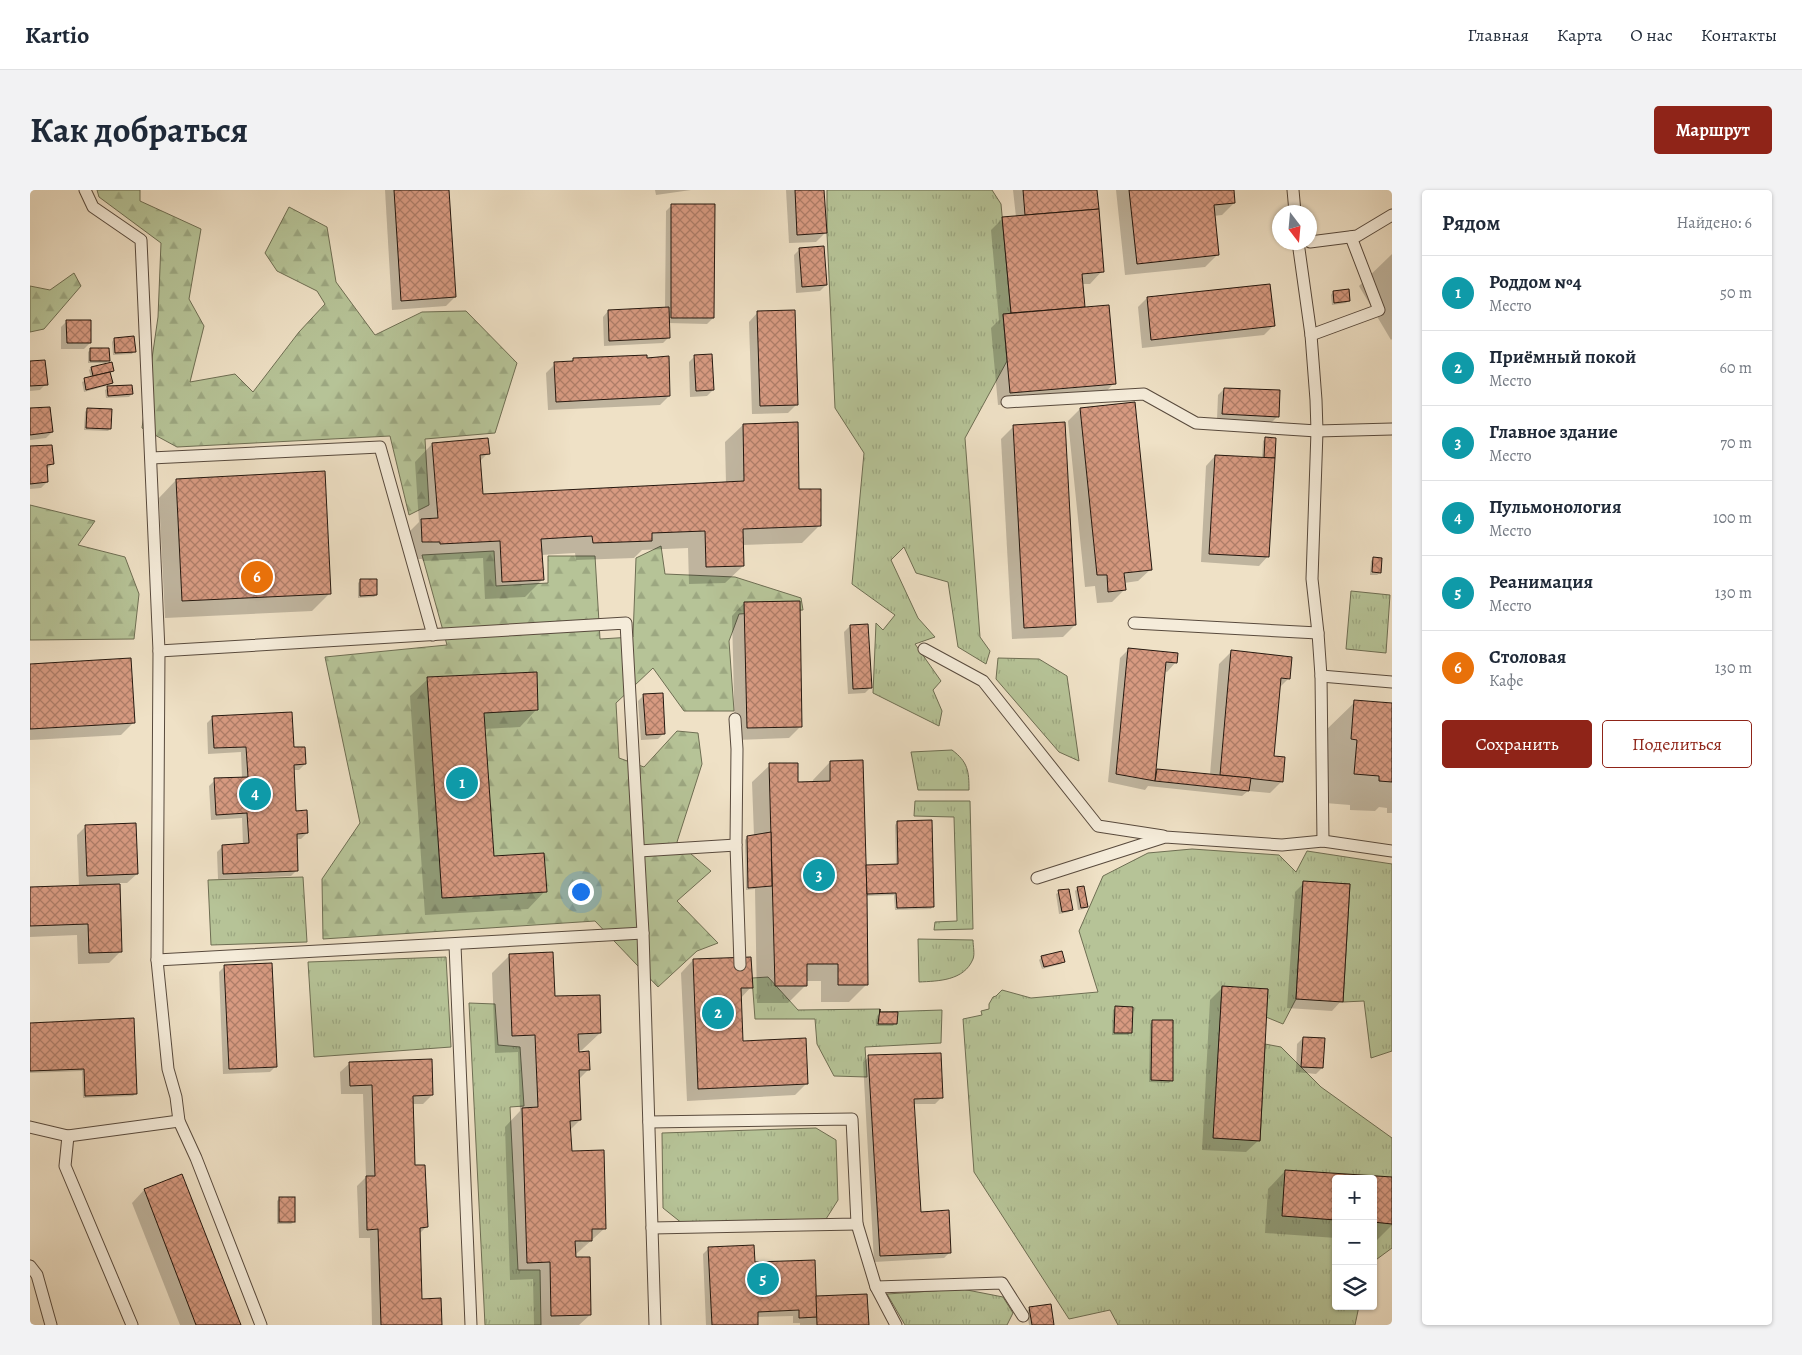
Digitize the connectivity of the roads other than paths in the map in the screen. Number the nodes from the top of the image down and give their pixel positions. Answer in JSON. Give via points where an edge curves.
{"nodes":[{"id":1,"x":85,"y":190,"type":"edge"},
{"id":2,"x":1293,"y":190,"type":"edge"},
{"id":3,"x":1294,"y":205,"type":"edge"},
{"id":4,"x":1392,"y":215,"type":"edge"},
{"id":5,"x":1351,"y":237,"type":"junction"},
{"id":6,"x":1317,"y":241,"type":"edge"},
{"id":7,"x":1299,"y":250,"type":"edge"},
{"id":8,"x":1311,"y":334,"type":"junction"},
{"id":9,"x":1006,"y":402,"type":"dead end"},
{"id":10,"x":1392,"y":429,"type":"edge"},
{"id":11,"x":1317,"y":430,"type":"junction"},
{"id":12,"x":151,"y":458,"type":"junction"},
{"id":13,"x":1134,"y":623,"type":"dead end"},
{"id":14,"x":1318,"y":633,"type":"junction"},
{"id":15,"x":433,"y":634,"type":"junction"},
{"id":16,"x":924,"y":650,"type":"dead end"},
{"id":17,"x":159,"y":651,"type":"junction"},
{"id":18,"x":1321,"y":676,"type":"junction"},
{"id":19,"x":1392,"y":682,"type":"edge"},
{"id":20,"x":735,"y":719,"type":"dead end"},
{"id":21,"x":1165,"y":837,"type":"junction"},
{"id":22,"x":1323,"y":841,"type":"junction"},
{"id":23,"x":736,"y":844,"type":"junction"},
{"id":24,"x":639,"y":851,"type":"junction"},
{"id":25,"x":1392,"y":851,"type":"edge"},
{"id":26,"x":1037,"y":878,"type":"dead end"},
{"id":27,"x":643,"y":933,"type":"junction"},
{"id":28,"x":455,"y":945,"type":"junction"},
{"id":29,"x":157,"y":960,"type":"junction"},
{"id":30,"x":740,"y":965,"type":"dead end"},
{"id":31,"x":179,"y":1120,"type":"junction"},
{"id":32,"x":649,"y":1122,"type":"junction"},
{"id":33,"x":30,"y":1127,"type":"edge"},
{"id":34,"x":68,"y":1136,"type":"junction"},
{"id":35,"x":857,"y":1224,"type":"junction"},
{"id":36,"x":652,"y":1228,"type":"junction"},
{"id":37,"x":30,"y":1266,"type":"edge"},
{"id":38,"x":876,"y":1287,"type":"junction"},
{"id":39,"x":1022,"y":1316,"type":"dead end"},
{"id":40,"x":51,"y":1325,"type":"edge"},
{"id":41,"x":132,"y":1325,"type":"edge"},
{"id":42,"x":260,"y":1325,"type":"edge"},
{"id":43,"x":471,"y":1325,"type":"edge"},
{"id":44,"x":655,"y":1325,"type":"edge"},
{"id":45,"x":896,"y":1325,"type":"edge"}],
"edges":[{"from":1,"to":12,"type":"lane","via":[[92,207],[141,240]]},
{"from":2,"to":3,"type":"lane"},
{"from":4,"to":5,"type":"lane"},
{"from":5,"to":6,"type":"lane"},
{"from":5,"to":8,"type":"lane","via":[[1379,310]]},
{"from":7,"to":8,"type":"lane"},
{"from":8,"to":11,"type":"lane"},
{"from":9,"to":11,"type":"lane","via":[[1144,394],[1196,423]]},
{"from":10,"to":11,"type":"lane"},
{"from":11,"to":14,"type":"lane","via":[[1312,579]]},
{"from":12,"to":15,"type":"lane","via":[[380,446]]},
{"from":12,"to":17,"type":"lane"},
{"from":13,"to":14,"type":"lane"},
{"from":14,"to":18,"type":"lane"},
{"from":15,"to":17,"type":"lane"},
{"from":15,"to":24,"type":"lane","via":[[626,622]]},
{"from":16,"to":21,"type":"lane","via":[[982,681],[1098,826]]},
{"from":17,"to":29,"type":"lane"},
{"from":18,"to":19,"type":"lane"},
{"from":18,"to":22,"type":"lane"},
{"from":20,"to":23,"type":"lane"},
{"from":21,"to":22,"type":"lane","via":[[1282,845]]},
{"from":21,"to":26,"type":"lane"},
{"from":22,"to":25,"type":"lane"},
{"from":23,"to":24,"type":"lane"},
{"from":23,"to":30,"type":"lane"},
{"from":24,"to":27,"type":"lane"},
{"from":27,"to":28,"type":"lane"},
{"from":27,"to":32,"type":"lane"},
{"from":28,"to":29,"type":"lane"},
{"from":28,"to":43,"type":"lane"},
{"from":29,"to":31,"type":"lane","via":[[168,1070]]},
{"from":31,"to":34,"type":"lane"},
{"from":31,"to":42,"type":"lane"},
{"from":32,"to":35,"type":"lane","via":[[852,1119]]},
{"from":32,"to":36,"type":"lane"},
{"from":33,"to":34,"type":"lane"},
{"from":34,"to":41,"type":"lane","via":[[65,1166]]},
{"from":35,"to":36,"type":"lane"},
{"from":35,"to":38,"type":"lane"},
{"from":36,"to":44,"type":"lane"},
{"from":37,"to":40,"type":"lane","via":[[37,1275]]},
{"from":38,"to":39,"type":"lane","via":[[1002,1283]]},
{"from":38,"to":45,"type":"lane"}]}
